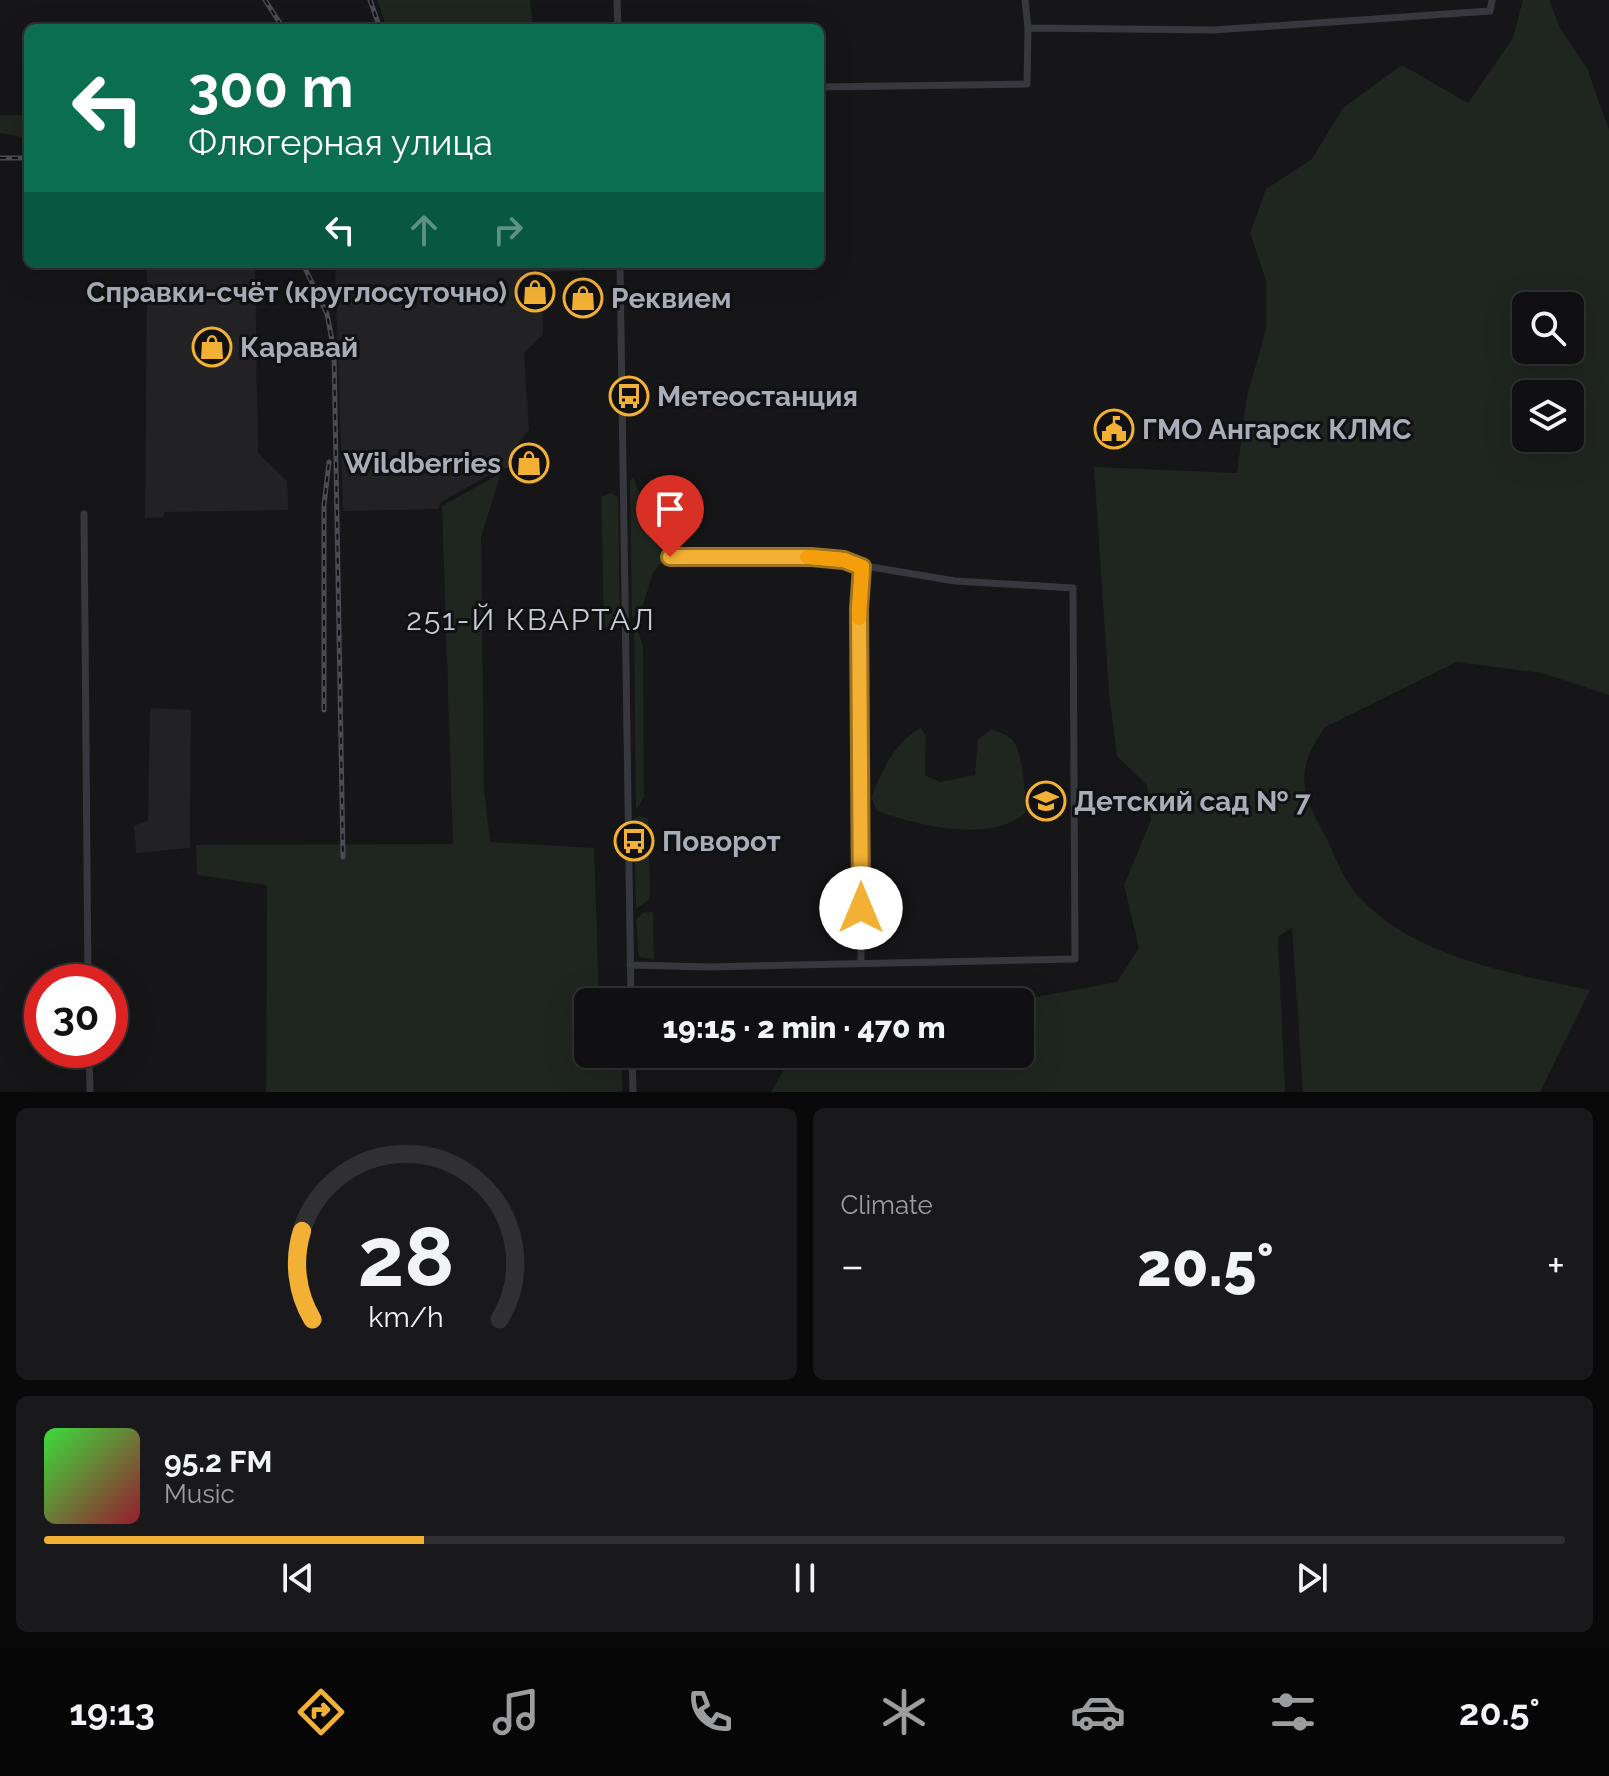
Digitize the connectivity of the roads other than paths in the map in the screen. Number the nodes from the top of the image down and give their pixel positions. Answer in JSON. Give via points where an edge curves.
{"nodes":[{"id":1,"x":617,"y":0,"type":"edge"},
{"id":2,"x":1025,"y":0,"type":"edge"},
{"id":3,"x":1492,"y":0,"type":"edge"},
{"id":4,"x":618,"y":24,"type":"edge"},
{"id":5,"x":1028,"y":28,"type":"junction"},
{"id":6,"x":824,"y":87,"type":"edge"},
{"id":7,"x":620,"y":268,"type":"edge"},
{"id":8,"x":84,"y":514,"type":"dead end"},
{"id":9,"x":670,"y":557,"type":"dead end"},
{"id":10,"x":862,"y":567,"type":"junction"},
{"id":11,"x":861,"y":962,"type":"junction"},
{"id":12,"x":88,"y":964,"type":"edge"},
{"id":13,"x":630,"y":965,"type":"junction"},
{"id":14,"x":631,"y":988,"type":"edge"},
{"id":15,"x":89,"y":1068,"type":"edge"},
{"id":16,"x":632,"y":1068,"type":"edge"},
{"id":17,"x":90,"y":1092,"type":"edge"},
{"id":18,"x":633,"y":1092,"type":"edge"}],
"edges":[{"from":1,"to":4,"type":"street"},
{"from":2,"to":5,"type":"street"},
{"from":3,"to":5,"type":"street","via":[[1490,11],[1214,30]]},
{"from":5,"to":6,"type":"street","via":[[1027,84]]},
{"from":7,"to":13,"type":"street"},
{"from":8,"to":12,"type":"street"},
{"from":9,"to":10,"type":"street","via":[[811,557]]},
{"from":10,"to":11,"type":"street"},
{"from":10,"to":11,"type":"street","via":[[955,581],[1073,588],[1075,959]]},
{"from":11,"to":13,"type":"street"},
{"from":13,"to":14,"type":"street"},
{"from":15,"to":17,"type":"street"},
{"from":16,"to":18,"type":"street"}]}
